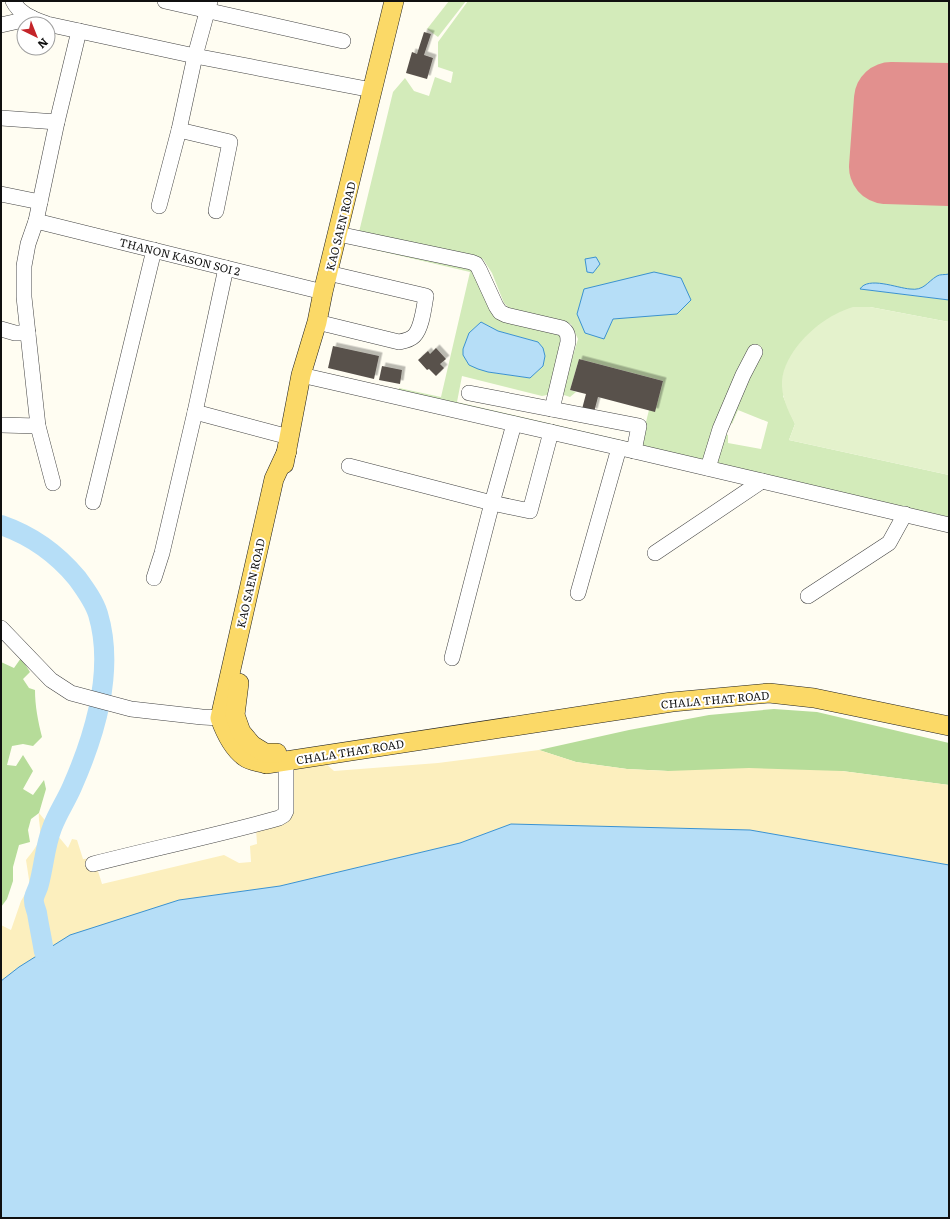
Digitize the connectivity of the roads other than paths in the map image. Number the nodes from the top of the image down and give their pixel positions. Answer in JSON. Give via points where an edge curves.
{"nodes":[{"id":1,"x":13,"y":1,"type":"edge"},
{"id":2,"x":165,"y":1,"type":"edge"},
{"id":3,"x":394,"y":1,"type":"edge"},
{"id":4,"x":209,"y":5,"type":"edge"},
{"id":5,"x":29,"y":16,"type":"edge"},
{"id":6,"x":16,"y":22,"type":"edge"},
{"id":7,"x":1,"y":25,"type":"edge"},
{"id":8,"x":56,"y":26,"type":"edge"},
{"id":9,"x":79,"y":31,"type":"junction"},
{"id":10,"x":343,"y":41,"type":"dead end"},
{"id":11,"x":195,"y":56,"type":"junction"},
{"id":12,"x":372,"y":90,"type":"junction"},
{"id":13,"x":1,"y":118,"type":"edge"},
{"id":14,"x":57,"y":122,"type":"junction"},
{"id":15,"x":179,"y":130,"type":"junction"},
{"id":16,"x":1,"y":194,"type":"edge"},
{"id":17,"x":40,"y":202,"type":"junction"},
{"id":18,"x":159,"y":206,"type":"dead end"},
{"id":19,"x":216,"y":211,"type":"dead end"},
{"id":20,"x":36,"y":221,"type":"junction"},
{"id":21,"x":338,"y":234,"type":"junction"},
{"id":22,"x":154,"y":250,"type":"junction"},
{"id":23,"x":226,"y":268,"type":"junction"},
{"id":24,"x":328,"y":273,"type":"junction"},
{"id":25,"x":324,"y":292,"type":"junction"},
{"id":26,"x":317,"y":322,"type":"junction"},
{"id":27,"x":1,"y":329,"type":"edge"},
{"id":28,"x":28,"y":333,"type":"junction"},
{"id":29,"x":755,"y":352,"type":"dead end"},
{"id":30,"x":301,"y":375,"type":"junction"},
{"id":31,"x":469,"y":393,"type":"dead end"},
{"id":32,"x":552,"y":409,"type":"junction"},
{"id":33,"x":195,"y":412,"type":"junction"},
{"id":34,"x":514,"y":424,"type":"junction"},
{"id":35,"x":1,"y":425,"type":"edge"},
{"id":36,"x":38,"y":426,"type":"junction"},
{"id":37,"x":551,"y":432,"type":"junction"},
{"id":38,"x":288,"y":444,"type":"junction"},
{"id":39,"x":626,"y":449,"type":"junction"},
{"id":40,"x":349,"y":466,"type":"dead end"},
{"id":41,"x":708,"y":468,"type":"junction"},
{"id":42,"x":762,"y":481,"type":"junction"},
{"id":43,"x":53,"y":484,"type":"dead end"},
{"id":44,"x":93,"y":502,"type":"dead end"},
{"id":45,"x":492,"y":503,"type":"junction"},
{"id":46,"x":905,"y":514,"type":"junction"},
{"id":47,"x":949,"y":525,"type":"edge"},
{"id":48,"x":655,"y":553,"type":"dead end"},
{"id":49,"x":154,"y":578,"type":"dead end"},
{"id":50,"x":578,"y":594,"type":"dead end"},
{"id":51,"x":808,"y":596,"type":"dead end"},
{"id":52,"x":1,"y":628,"type":"edge"},
{"id":53,"x":452,"y":658,"type":"dead end"},
{"id":54,"x":227,"y":716,"type":"junction"},
{"id":55,"x":949,"y":726,"type":"edge"},
{"id":56,"x":503,"y":728,"type":"junction"},
{"id":57,"x":286,"y":761,"type":"junction"},
{"id":58,"x":93,"y":864,"type":"dead end"}],
"edges":[{"from":1,"to":5,"type":"street"},
{"from":2,"to":4,"type":"street"},
{"from":3,"to":12,"type":"main road","name":"KAO SAEN ROAD"},
{"from":4,"to":10,"type":"street"},
{"from":4,"to":11,"type":"street"},
{"from":6,"to":7,"type":"street"},
{"from":8,"to":9,"type":"street"},
{"from":9,"to":11,"type":"street"},
{"from":9,"to":14,"type":"street"},
{"from":11,"to":12,"type":"street"},
{"from":11,"to":15,"type":"street"},
{"from":12,"to":21,"type":"main road","name":"KAO SAEN ROAD"},
{"from":13,"to":14,"type":"street"},
{"from":14,"to":17,"type":"street"},
{"from":15,"to":18,"type":"street"},
{"from":15,"to":19,"type":"street","via":[[230,142]]},
{"from":16,"to":17,"type":"street"},
{"from":17,"to":20,"type":"street"},
{"from":20,"to":22,"type":"street","name":"THANON KASON SOI 2"},
{"from":20,"to":28,"type":"street","via":[[24,266]]},
{"from":21,"to":24,"type":"main road","name":"KAO SAEN ROAD"},
{"from":21,"to":32,"type":"street","via":[[476,264],[500,312],[566,330],[568,342]]},
{"from":22,"to":23,"type":"street","name":"THANON KASON SOI 2"},
{"from":22,"to":44,"type":"street"},
{"from":23,"to":25,"type":"street","name":"THANON KASON SOI 2"},
{"from":23,"to":33,"type":"street"},
{"from":24,"to":25,"type":"main road","name":"KAO SAEN ROAD"},
{"from":24,"to":26,"type":"street","via":[[426,296],[425,303],[418,330],[406,341],[399,342]]},
{"from":25,"to":26,"type":"main road","name":"KAO SAEN ROAD"},
{"from":26,"to":30,"type":"main road","name":"KAO SAEN ROAD"},
{"from":27,"to":28,"type":"street"},
{"from":28,"to":36,"type":"street"},
{"from":29,"to":41,"type":"street","via":[[720,428]]},
{"from":30,"to":34,"type":"street"},
{"from":30,"to":38,"type":"main road","name":"KAO SAEN ROAD"},
{"from":31,"to":32,"type":"street"},
{"from":32,"to":39,"type":"street","via":[[639,426]]},
{"from":33,"to":38,"type":"street"},
{"from":33,"to":49,"type":"street"},
{"from":34,"to":37,"type":"street"},
{"from":34,"to":45,"type":"street"},
{"from":35,"to":36,"type":"street"},
{"from":36,"to":43,"type":"street"},
{"from":37,"to":39,"type":"street"},
{"from":37,"to":45,"type":"street","via":[[530,511]]},
{"from":38,"to":54,"type":"main road","name":"KAO SAEN ROAD","via":[[274,479]]},
{"from":39,"to":41,"type":"street"},
{"from":39,"to":50,"type":"street"},
{"from":40,"to":45,"type":"street"},
{"from":41,"to":42,"type":"street"},
{"from":42,"to":46,"type":"street"},
{"from":42,"to":48,"type":"street"},
{"from":45,"to":53,"type":"street"},
{"from":46,"to":47,"type":"street"},
{"from":46,"to":51,"type":"street","via":[[889,542]]},
{"from":52,"to":54,"type":"street","via":[[51,680],[71,693],[132,709],[202,717]]},
{"from":54,"to":56,"type":"main road","name":"CHALA THAT ROAD","via":[[252,745],[265,753],[279,754]]},
{"from":54,"to":57,"type":"main road","name":"CHALA THAT ROAD","via":[[224,729],[232,745],[246,758],[266,764]]},
{"from":55,"to":56,"type":"main road","name":"CHALA THAT ROAD","via":[[814,698],[770,693],[672,702]]},
{"from":56,"to":57,"type":"main road","name":"CHALA THAT ROAD"},
{"from":57,"to":58,"type":"street","via":[[286,811],[279,818]]}]}
